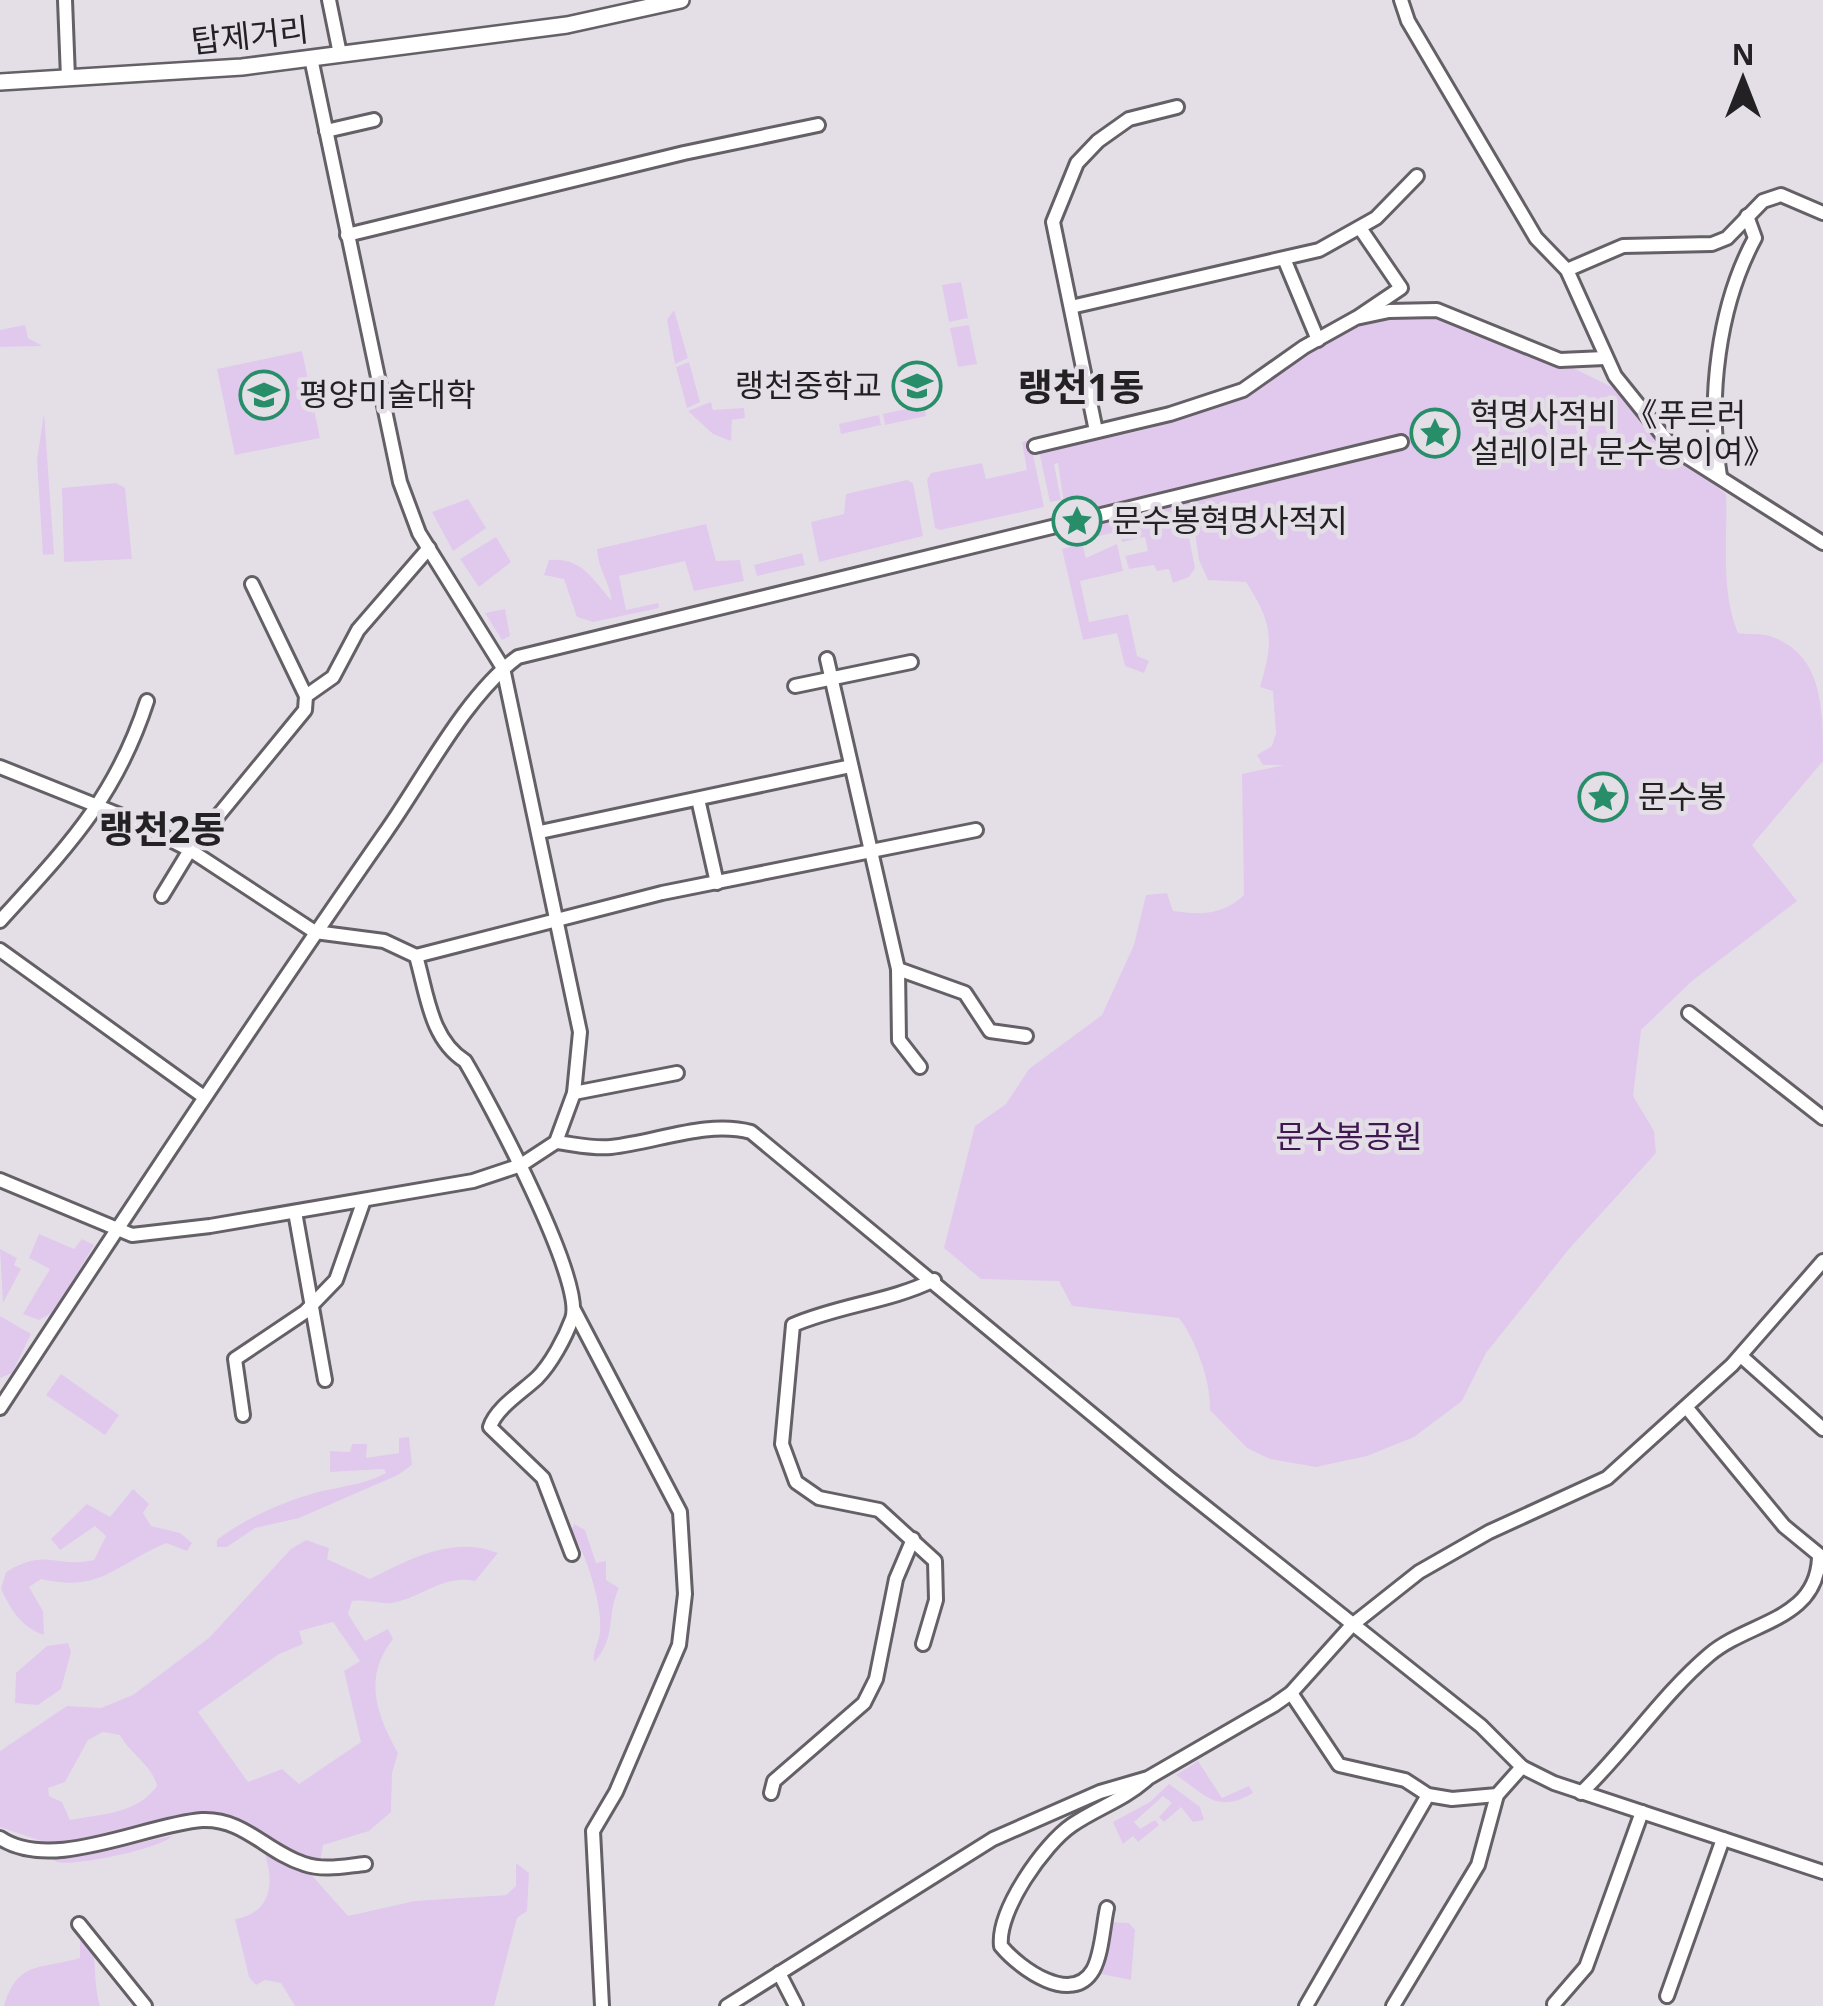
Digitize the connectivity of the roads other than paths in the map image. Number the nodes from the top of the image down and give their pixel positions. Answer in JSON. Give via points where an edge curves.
{"nodes":[{"id":1,"x":64,"y":0,"type":"edge"},
{"id":2,"x":329,"y":0,"type":"edge"},
{"id":3,"x":681,"y":0,"type":"edge"},
{"id":4,"x":1401,"y":0,"type":"edge"},
{"id":5,"x":340,"y":54,"type":"junction"},
{"id":6,"x":311,"y":58,"type":"junction"},
{"id":7,"x":68,"y":78,"type":"junction"},
{"id":8,"x":0,"y":82,"type":"edge"},
{"id":9,"x":1177,"y":107,"type":"dead end"},
{"id":10,"x":374,"y":120,"type":"dead end"},
{"id":11,"x":818,"y":125,"type":"dead end"},
{"id":12,"x":326,"y":131,"type":"junction"},
{"id":13,"x":1418,"y":176,"type":"dead end"},
{"id":14,"x":1823,"y":213,"type":"edge"},
{"id":15,"x":1747,"y":216,"type":"junction"},
{"id":16,"x":1360,"y":228,"type":"junction"},
{"id":17,"x":348,"y":236,"type":"junction"},
{"id":18,"x":1286,"y":261,"type":"junction"},
{"id":19,"x":1567,"y":270,"type":"junction"},
{"id":20,"x":1071,"y":308,"type":"junction"},
{"id":21,"x":1356,"y":318,"type":"junction"},
{"id":22,"x":1318,"y":340,"type":"junction"},
{"id":23,"x":1605,"y":358,"type":"junction"},
{"id":24,"x":1096,"y":431,"type":"junction"},
{"id":25,"x":1402,"y":442,"type":"dead end"},
{"id":26,"x":1035,"y":446,"type":"dead end"},
{"id":27,"x":1720,"y":476,"type":"junction"},
{"id":28,"x":1823,"y":543,"type":"edge"},
{"id":29,"x":429,"y":548,"type":"junction"},
{"id":30,"x":252,"y":584,"type":"dead end"},
{"id":31,"x":827,"y":659,"type":"dead end"},
{"id":32,"x":911,"y":662,"type":"dead end"},
{"id":33,"x":503,"y":668,"type":"junction"},
{"id":34,"x":832,"y":679,"type":"junction"},
{"id":35,"x":795,"y":686,"type":"dead end"},
{"id":36,"x":306,"y":696,"type":"junction"},
{"id":37,"x":147,"y":701,"type":"dead end"},
{"id":38,"x":851,"y":766,"type":"junction"},
{"id":39,"x":0,"y":767,"type":"edge"},
{"id":40,"x":698,"y":799,"type":"junction"},
{"id":41,"x":98,"y":807,"type":"junction"},
{"id":42,"x":976,"y":830,"type":"dead end"},
{"id":43,"x":540,"y":832,"type":"junction"},
{"id":44,"x":190,"y":850,"type":"junction"},
{"id":45,"x":870,"y":851,"type":"junction"},
{"id":46,"x":717,"y":883,"type":"junction"},
{"id":47,"x":162,"y":896,"type":"dead end"},
{"id":48,"x":559,"y":918,"type":"junction"},
{"id":49,"x":0,"y":921,"type":"edge"},
{"id":50,"x":315,"y":932,"type":"junction"},
{"id":51,"x":0,"y":950,"type":"edge"},
{"id":52,"x":416,"y":956,"type":"junction"},
{"id":53,"x":898,"y":969,"type":"junction"},
{"id":54,"x":1689,"y":1013,"type":"dead end"},
{"id":55,"x":1026,"y":1036,"type":"dead end"},
{"id":56,"x":920,"y":1067,"type":"dead end"},
{"id":57,"x":677,"y":1072,"type":"dead end"},
{"id":58,"x":574,"y":1093,"type":"junction"},
{"id":59,"x":204,"y":1097,"type":"junction"},
{"id":60,"x":1823,"y":1118,"type":"edge"},
{"id":61,"x":556,"y":1142,"type":"junction"},
{"id":62,"x":521,"y":1165,"type":"junction"},
{"id":63,"x":0,"y":1180,"type":"edge"},
{"id":64,"x":364,"y":1200,"type":"junction"},
{"id":65,"x":294,"y":1212,"type":"junction"},
{"id":66,"x":116,"y":1230,"type":"junction"},
{"id":67,"x":1823,"y":1262,"type":"edge"},
{"id":68,"x":934,"y":1280,"type":"junction"},
{"id":69,"x":311,"y":1306,"type":"junction"},
{"id":70,"x":574,"y":1310,"type":"junction"},
{"id":71,"x":1741,"y":1356,"type":"junction"},
{"id":72,"x":325,"y":1380,"type":"dead end"},
{"id":73,"x":0,"y":1408,"type":"edge"},
{"id":74,"x":1687,"y":1408,"type":"junction"},
{"id":75,"x":243,"y":1414,"type":"dead end"},
{"id":76,"x":1823,"y":1429,"type":"edge"},
{"id":77,"x":913,"y":1539,"type":"junction"},
{"id":78,"x":572,"y":1554,"type":"dead end"},
{"id":79,"x":1821,"y":1558,"type":"edge"},
{"id":80,"x":1352,"y":1625,"type":"junction"},
{"id":81,"x":923,"y":1644,"type":"dead end"},
{"id":82,"x":1291,"y":1693,"type":"junction"},
{"id":83,"x":1522,"y":1768,"type":"junction"},
{"id":84,"x":1148,"y":1778,"type":"junction"},
{"id":85,"x":771,"y":1793,"type":"dead end"},
{"id":86,"x":1581,"y":1793,"type":"junction"},
{"id":87,"x":1428,"y":1795,"type":"junction"},
{"id":88,"x":1497,"y":1796,"type":"junction"},
{"id":89,"x":1642,"y":1812,"type":"junction"},
{"id":90,"x":0,"y":1838,"type":"edge"},
{"id":91,"x":1723,"y":1839,"type":"junction"},
{"id":92,"x":365,"y":1864,"type":"dead end"},
{"id":93,"x":1823,"y":1872,"type":"edge"},
{"id":94,"x":1107,"y":1908,"type":"dead end"},
{"id":95,"x":79,"y":1924,"type":"dead end"},
{"id":96,"x":779,"y":1973,"type":"junction"},
{"id":97,"x":1667,"y":1996,"type":"dead end"},
{"id":98,"x":1554,"y":2004,"type":"edge"},
{"id":99,"x":145,"y":2006,"type":"edge"},
{"id":100,"x":602,"y":2006,"type":"edge"},
{"id":101,"x":728,"y":2006,"type":"edge"},
{"id":102,"x":796,"y":2006,"type":"edge"},
{"id":103,"x":1306,"y":2006,"type":"edge"},
{"id":104,"x":1393,"y":2006,"type":"edge"}],
"edges":[{"from":1,"to":7,"type":"street"},
{"from":2,"to":5,"type":"street"},
{"from":3,"to":5,"type":"main road","name":"탑제거리","via":[[568,25]]},
{"from":4,"to":19,"type":"street","via":[[1536,238]]},
{"from":5,"to":6,"type":"main road","name":"탑제거리"},
{"from":6,"to":7,"type":"main road","name":"탑제거리"},
{"from":6,"to":12,"type":"street"},
{"from":7,"to":8,"type":"main road","name":"탑제거리"},
{"from":9,"to":20,"type":"street","via":[[1129,119],[1078,163],[1053,222]]},
{"from":10,"to":12,"type":"street"},
{"from":11,"to":17,"type":"street"},
{"from":12,"to":17,"type":"street"},
{"from":13,"to":16,"type":"street"},
{"from":14,"to":15,"type":"street","via":[[1781,195]]},
{"from":15,"to":19,"type":"street","via":[[1712,244],[1623,246]]},
{"from":15,"to":27,"type":"street","via":[[1755,238],[1741,264],[1715,385]]},
{"from":16,"to":18,"type":"street"},
{"from":16,"to":21,"type":"street","via":[[1401,288]]},
{"from":17,"to":29,"type":"street","via":[[400,482]]},
{"from":18,"to":20,"type":"street"},
{"from":18,"to":22,"type":"street"},
{"from":19,"to":23,"type":"street"},
{"from":20,"to":24,"type":"street"},
{"from":21,"to":22,"type":"street"},
{"from":21,"to":23,"type":"street","via":[[1437,310],[1560,360]]},
{"from":22,"to":24,"type":"street","via":[[1243,390]]},
{"from":23,"to":27,"type":"street","via":[[1673,448]]},
{"from":24,"to":26,"type":"street"},
{"from":25,"to":33,"type":"street","via":[[531,651]]},
{"from":27,"to":28,"type":"street"},
{"from":29,"to":33,"type":"street"},
{"from":29,"to":36,"type":"street","via":[[358,630],[333,677]]},
{"from":30,"to":36,"type":"street"},
{"from":31,"to":34,"type":"street"},
{"from":32,"to":34,"type":"street"},
{"from":33,"to":43,"type":"street"},
{"from":33,"to":50,"type":"street"},
{"from":34,"to":35,"type":"street"},
{"from":34,"to":38,"type":"street"},
{"from":36,"to":44,"type":"street","via":[[305,710]]},
{"from":37,"to":41,"type":"street","via":[[128,757]]},
{"from":38,"to":40,"type":"street"},
{"from":38,"to":45,"type":"street"},
{"from":39,"to":41,"type":"street"},
{"from":40,"to":43,"type":"street"},
{"from":40,"to":46,"type":"street"},
{"from":41,"to":44,"type":"street"},
{"from":41,"to":49,"type":"street"},
{"from":42,"to":45,"type":"street"},
{"from":43,"to":48,"type":"street"},
{"from":44,"to":47,"type":"street"},
{"from":44,"to":50,"type":"street"},
{"from":45,"to":46,"type":"street"},
{"from":45,"to":53,"type":"street"},
{"from":46,"to":48,"type":"street"},
{"from":48,"to":52,"type":"street"},
{"from":48,"to":58,"type":"street","via":[[580,1032]]},
{"from":50,"to":52,"type":"street","via":[[384,941]]},
{"from":50,"to":59,"type":"street"},
{"from":51,"to":59,"type":"street"},
{"from":52,"to":62,"type":"street","via":[[441,1039],[465,1061]]},
{"from":53,"to":55,"type":"street","via":[[965,993],[990,1032]]},
{"from":53,"to":56,"type":"street","via":[[899,1040]]},
{"from":54,"to":60,"type":"street"},
{"from":57,"to":58,"type":"street"},
{"from":58,"to":61,"type":"street"},
{"from":59,"to":66,"type":"street"},
{"from":61,"to":62,"type":"street"},
{"from":61,"to":68,"type":"street","via":[[606,1148],[721,1129],[752,1132]]},
{"from":62,"to":64,"type":"street","via":[[473,1181]]},
{"from":62,"to":70,"type":"street"},
{"from":63,"to":66,"type":"street"},
{"from":64,"to":65,"type":"street"},
{"from":64,"to":69,"type":"street","via":[[336,1280]]},
{"from":65,"to":66,"type":"street","via":[[154,1234]]},
{"from":65,"to":69,"type":"street"},
{"from":66,"to":73,"type":"street"},
{"from":67,"to":71,"type":"street"},
{"from":68,"to":77,"type":"street","via":[[793,1324],[788,1356],[782,1444],[796,1482],[818,1498],[879,1510]]},
{"from":68,"to":80,"type":"street"},
{"from":69,"to":72,"type":"street"},
{"from":69,"to":75,"type":"street","via":[[235,1358]]},
{"from":70,"to":78,"type":"street","via":[[540,1374],[490,1427],[543,1478]]},
{"from":70,"to":100,"type":"street","via":[[680,1512],[684,1534],[679,1645],[593,1831]]},
{"from":71,"to":74,"type":"street"},
{"from":71,"to":76,"type":"street"},
{"from":74,"to":79,"type":"street","via":[[1784,1526]]},
{"from":74,"to":80,"type":"street","via":[[1590,1489],[1432,1564]]},
{"from":77,"to":81,"type":"street","via":[[935,1561],[938,1574]]},
{"from":77,"to":85,"type":"street","via":[[864,1703],[774,1781]]},
{"from":79,"to":86,"type":"street","via":[[1814,1589],[1798,1605],[1709,1655]]},
{"from":80,"to":82,"type":"street"},
{"from":80,"to":83,"type":"street","via":[[1481,1726]]},
{"from":82,"to":84,"type":"street"},
{"from":82,"to":87,"type":"street","via":[[1339,1765],[1406,1780]]},
{"from":83,"to":86,"type":"street"},
{"from":83,"to":88,"type":"street"},
{"from":84,"to":94,"type":"street","via":[[1046,1848],[1006,1918],[1001,1946],[1062,1988],[1080,1985],[1094,1970]]},
{"from":84,"to":96,"type":"street","via":[[993,1840]]},
{"from":86,"to":89,"type":"street"},
{"from":87,"to":88,"type":"street"},
{"from":87,"to":103,"type":"street"},
{"from":88,"to":104,"type":"street","via":[[1478,1865]]},
{"from":89,"to":91,"type":"street"},
{"from":89,"to":98,"type":"street","via":[[1586,1967]]},
{"from":90,"to":92,"type":"street","via":[[14,1846],[99,1844],[223,1820],[307,1866]]},
{"from":91,"to":93,"type":"street"},
{"from":91,"to":97,"type":"street"},
{"from":95,"to":99,"type":"street"},
{"from":96,"to":101,"type":"street"},
{"from":96,"to":102,"type":"street"}]}
